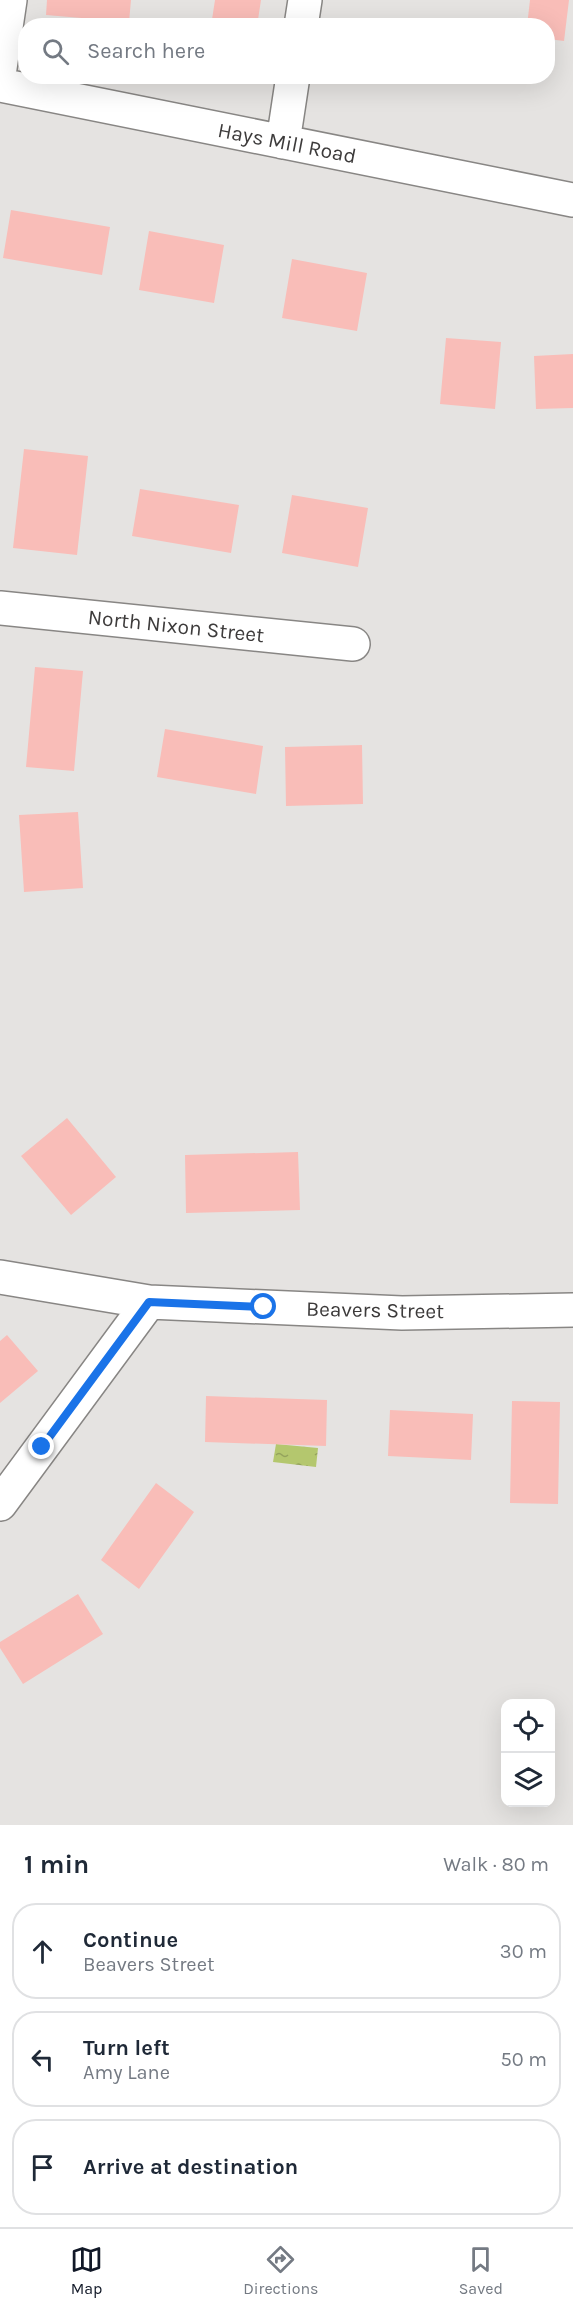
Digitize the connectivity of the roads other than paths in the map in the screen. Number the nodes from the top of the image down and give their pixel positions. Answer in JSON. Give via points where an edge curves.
{"nodes":[{"id":1,"x":10,"y":0,"type":"edge"},
{"id":2,"x":305,"y":0,"type":"edge"},
{"id":3,"x":302,"y":18,"type":"edge"},
{"id":4,"x":0,"y":68,"type":"edge"},
{"id":5,"x":292,"y":84,"type":"edge"},
{"id":6,"x":0,"y":85,"type":"edge"},
{"id":7,"x":283,"y":142,"type":"junction"},
{"id":8,"x":573,"y":200,"type":"edge"},
{"id":9,"x":0,"y":608,"type":"edge"},
{"id":10,"x":353,"y":644,"type":"dead end"},
{"id":11,"x":0,"y":1277,"type":"edge"},
{"id":12,"x":149,"y":1302,"type":"junction"},
{"id":13,"x":573,"y":1310,"type":"edge"},
{"id":14,"x":0,"y":1504,"type":"edge"}],
"edges":[{"from":1,"to":4,"type":"street"},
{"from":2,"to":3,"type":"street"},
{"from":5,"to":7,"type":"street"},
{"from":6,"to":7,"type":"street","name":"Hays Mill Road"},
{"from":7,"to":8,"type":"street","name":"Hays Mill Road"},
{"from":9,"to":10,"type":"street","name":"North Nixon Street"},
{"from":11,"to":12,"type":"street","name":"Beavers Street"},
{"from":12,"to":13,"type":"street","name":"Beavers Street","via":[[402,1313]]},
{"from":12,"to":14,"type":"street"}]}
